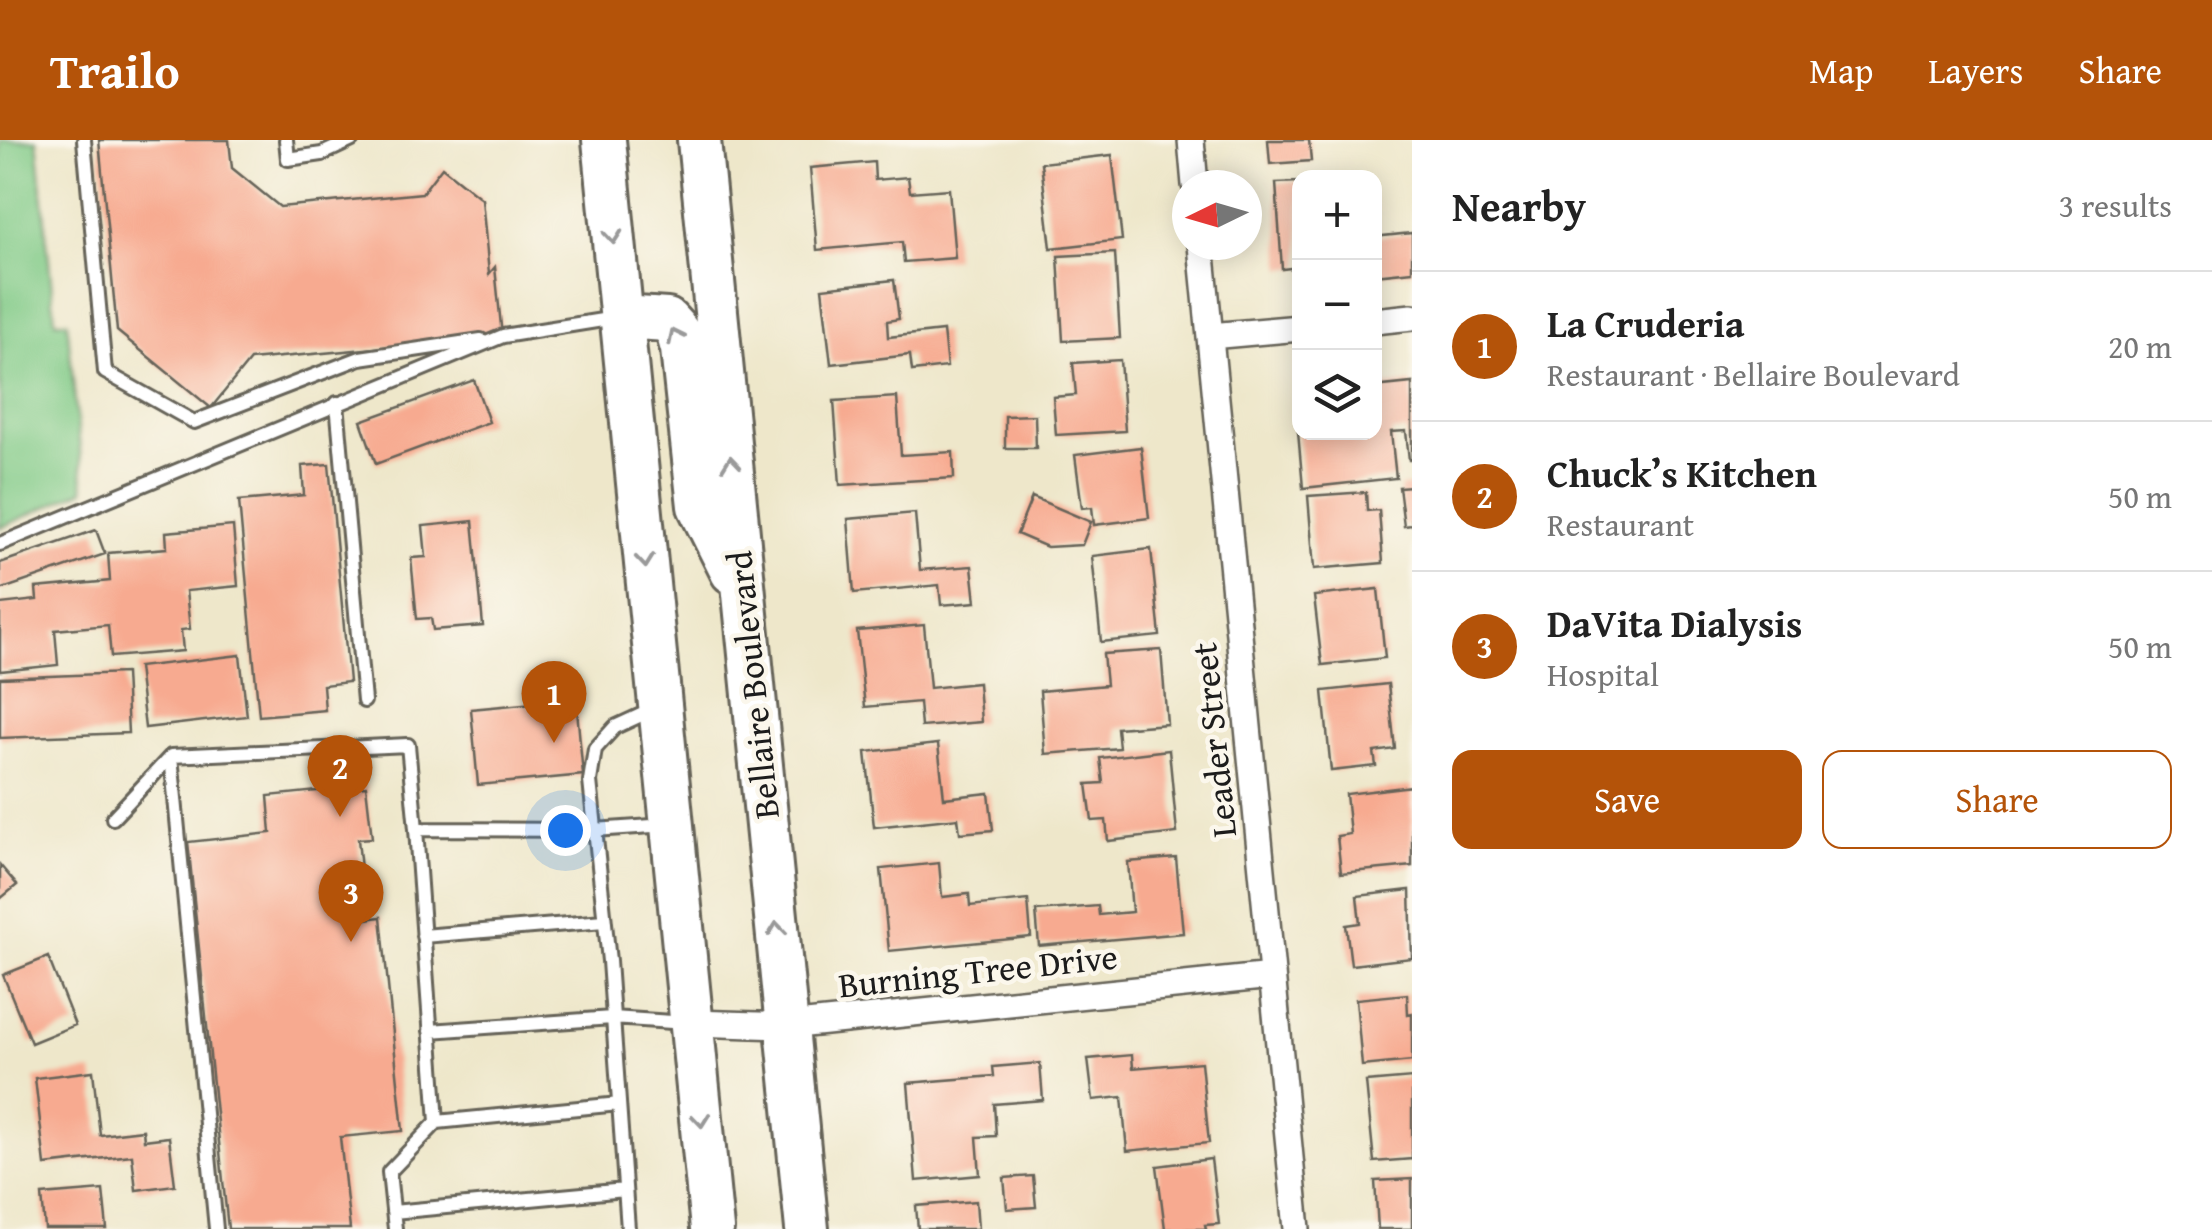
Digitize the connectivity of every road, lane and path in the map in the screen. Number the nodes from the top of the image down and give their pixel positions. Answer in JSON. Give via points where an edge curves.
{"nodes":[{"id":1,"x":84,"y":140,"type":"edge"},
{"id":2,"x":286,"y":140,"type":"edge"},
{"id":3,"x":352,"y":140,"type":"edge"},
{"id":4,"x":604,"y":140,"type":"edge"},
{"id":5,"x":699,"y":140,"type":"edge"},
{"id":6,"x":1191,"y":140,"type":"edge"},
{"id":7,"x":1194,"y":170,"type":"edge"},
{"id":8,"x":1202,"y":260,"type":"edge"},
{"id":9,"x":621,"y":316,"type":"junction"},
{"id":10,"x":1412,"y":318,"type":"edge"},
{"id":11,"x":1382,"y":320,"type":"edge"},
{"id":12,"x":1292,"y":329,"type":"edge"},
{"id":13,"x":503,"y":336,"type":"junction"},
{"id":14,"x":1210,"y":336,"type":"junction"},
{"id":15,"x":337,"y":403,"type":"junction"},
{"id":16,"x":0,"y":544,"type":"edge"},
{"id":17,"x":744,"y":595,"type":"junction"},
{"id":18,"x":364,"y":700,"type":"dead end"},
{"id":19,"x":660,"y":707,"type":"junction"},
{"id":20,"x":171,"y":756,"type":"junction"},
{"id":21,"x":113,"y":818,"type":"dead end"},
{"id":22,"x":672,"y":824,"type":"junction"},
{"id":23,"x":416,"y":828,"type":"junction"},
{"id":24,"x":594,"y":830,"type":"junction"},
{"id":25,"x":604,"y":920,"type":"junction"},
{"id":26,"x":423,"y":936,"type":"junction"},
{"id":27,"x":1272,"y":976,"type":"junction"},
{"id":28,"x":612,"y":1018,"type":"junction"},
{"id":29,"x":691,"y":1023,"type":"junction"},
{"id":30,"x":787,"y":1026,"type":"junction"},
{"id":31,"x":430,"y":1031,"type":"junction"},
{"id":32,"x":619,"y":1104,"type":"junction"},
{"id":33,"x":437,"y":1122,"type":"junction"},
{"id":34,"x":625,"y":1190,"type":"junction"},
{"id":35,"x":393,"y":1212,"type":"junction"},
{"id":36,"x":216,"y":1229,"type":"edge"},
{"id":37,"x":395,"y":1229,"type":"edge"},
{"id":38,"x":628,"y":1229,"type":"edge"},
{"id":39,"x":712,"y":1229,"type":"edge"},
{"id":40,"x":807,"y":1229,"type":"edge"},
{"id":41,"x":1297,"y":1229,"type":"edge"}],
"edges":[{"from":1,"to":13,"type":"lane","via":[[105,372],[194,422],[360,358]]},
{"from":2,"to":3,"type":"lane","via":[[288,159]]},
{"from":4,"to":9,"type":"main road","one_way":true},
{"from":17,"to":5,"type":"main road","name":"Bellaire Boulevard","one_way":true},
{"from":6,"to":7,"type":"street"},
{"from":8,"to":14,"type":"street","name":"Leader Street"},
{"from":9,"to":13,"type":"lane"},
{"from":17,"to":9,"type":"main road","one_way":true,"via":[[699,506],[676,331],[666,320]]},
{"from":9,"to":19,"type":"main road","one_way":true},
{"from":10,"to":11,"type":"street"},
{"from":12,"to":14,"type":"street"},
{"from":13,"to":15,"type":"lane"},
{"from":14,"to":27,"type":"street","name":"Leader Street"},
{"from":15,"to":16,"type":"lane"},
{"from":15,"to":18,"type":"lane"},
{"from":30,"to":17,"type":"main road","name":"Bellaire Boulevard","one_way":true},
{"from":19,"to":22,"type":"main road"},
{"from":19,"to":24,"type":"lane","via":[[614,727],[595,749]]},
{"from":20,"to":21,"type":"lane"},
{"from":20,"to":23,"type":"lane","via":[[408,746]]},
{"from":20,"to":36,"type":"lane"},
{"from":22,"to":24,"type":"lane"},
{"from":22,"to":29,"type":"main road"},
{"from":23,"to":24,"type":"lane"},
{"from":23,"to":26,"type":"lane"},
{"from":24,"to":25,"type":"lane"},
{"from":25,"to":26,"type":"lane"},
{"from":25,"to":28,"type":"lane"},
{"from":26,"to":31,"type":"lane"},
{"from":27,"to":30,"type":"street","name":"Burning Tree Drive"},
{"from":27,"to":41,"type":"street","name":"Leader Street"},
{"from":28,"to":29,"type":"lane"},
{"from":28,"to":31,"type":"lane"},
{"from":28,"to":32,"type":"lane"},
{"from":29,"to":30,"type":"street","name":"Burning Tree Drive"},
{"from":29,"to":39,"type":"main road","one_way":true},
{"from":30,"to":40,"type":"main road","name":"Bellaire Boulevard"},
{"from":31,"to":33,"type":"lane"},
{"from":32,"to":33,"type":"lane"},
{"from":32,"to":34,"type":"lane"},
{"from":33,"to":35,"type":"lane","via":[[388,1172]]},
{"from":34,"to":35,"type":"lane"},
{"from":34,"to":38,"type":"lane"},
{"from":35,"to":37,"type":"lane"}]}
